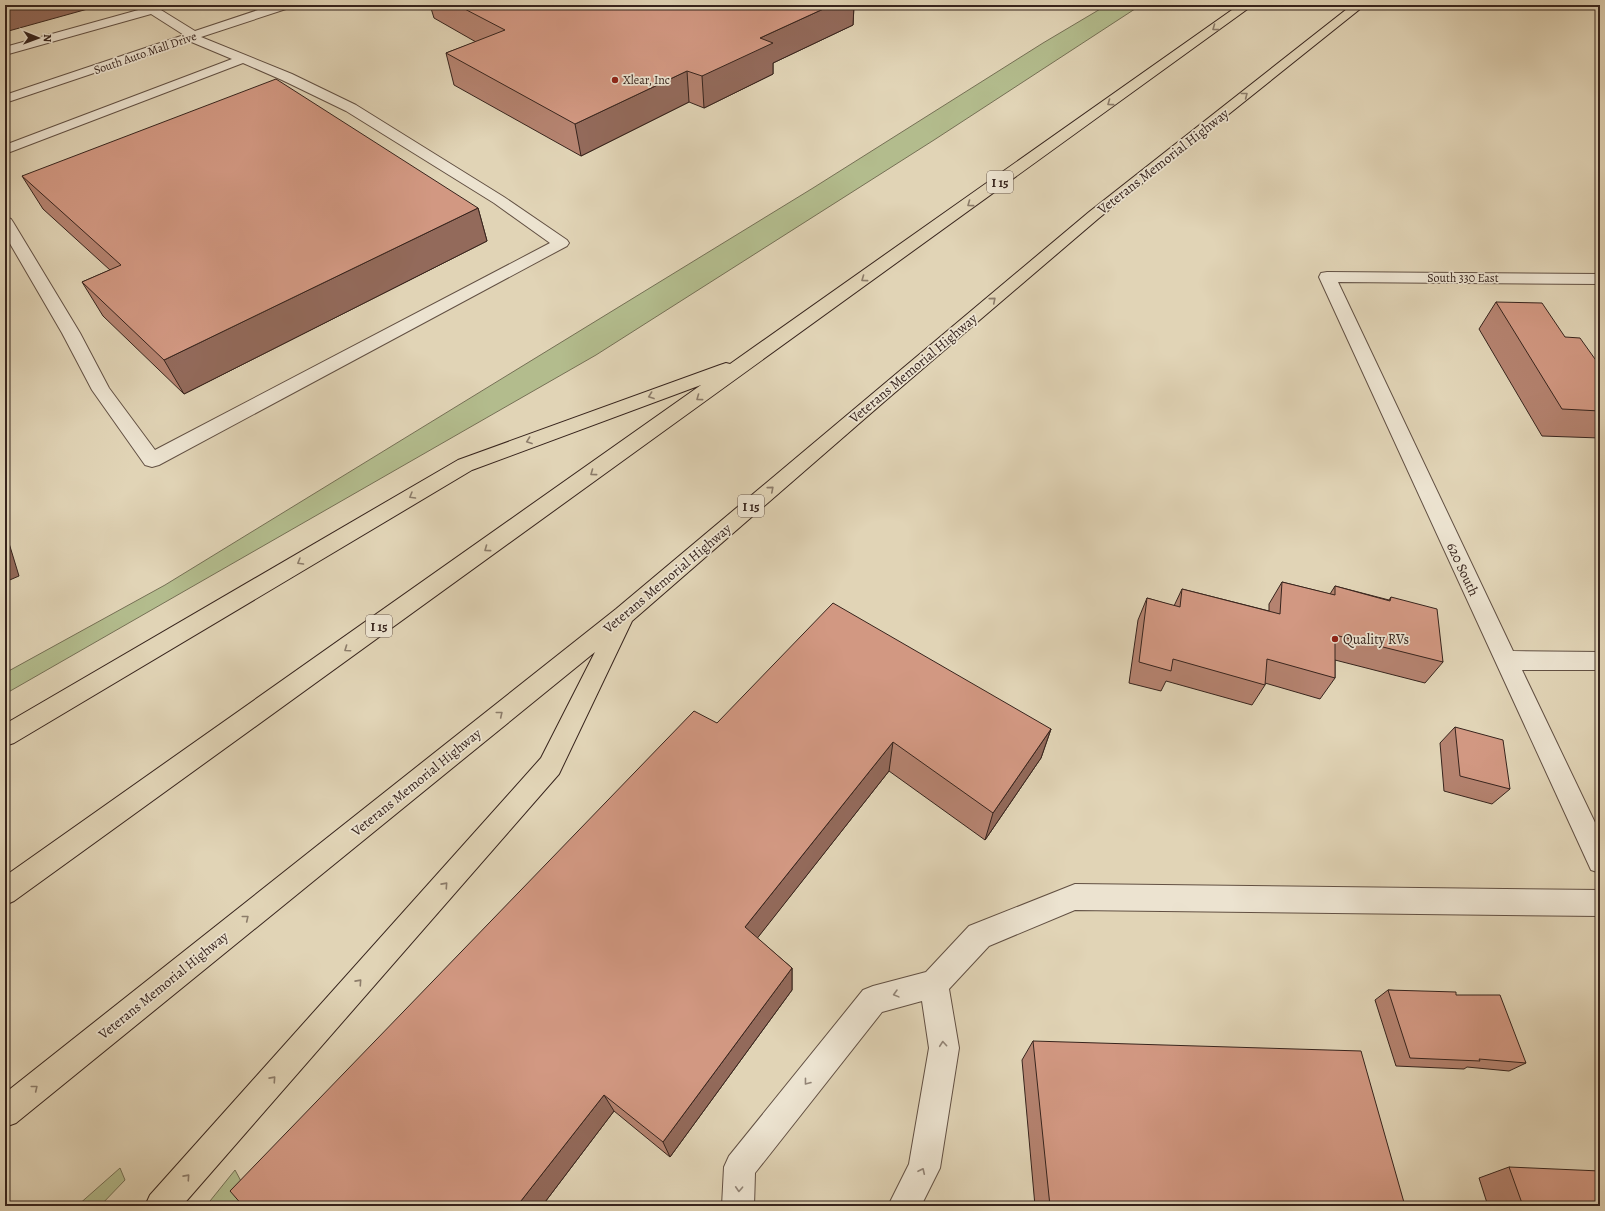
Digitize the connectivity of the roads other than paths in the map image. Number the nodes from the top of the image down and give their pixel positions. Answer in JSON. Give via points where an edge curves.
{"nodes":[{"id":1,"x":285,"y":5,"type":"edge"},
{"id":2,"x":1247,"y":5,"type":"edge"},
{"id":3,"x":1359,"y":5,"type":"edge"},
{"id":4,"x":156,"y":8,"type":"edge"},
{"id":5,"x":192,"y":36,"type":"junction"},
{"id":6,"x":5,"y":51,"type":"edge"},
{"id":7,"x":243,"y":59,"type":"junction"},
{"id":8,"x":5,"y":99,"type":"edge"},
{"id":9,"x":5,"y":150,"type":"edge"},
{"id":10,"x":5,"y":222,"type":"edge"},
{"id":11,"x":1327,"y":277,"type":"joint"},
{"id":12,"x":1600,"y":279,"type":"edge"},
{"id":13,"x":753,"y":359,"type":"junction"},
{"id":14,"x":624,"y":615,"type":"junction"},
{"id":15,"x":1506,"y":660,"type":"junction"},
{"id":16,"x":1600,"y":661,"type":"edge"},
{"id":17,"x":5,"y":736,"type":"edge"},
{"id":18,"x":1600,"y":861,"type":"edge"},
{"id":19,"x":5,"y":892,"type":"edge"},
{"id":20,"x":1600,"y":903,"type":"edge"},
{"id":21,"x":934,"y":984,"type":"junction"},
{"id":22,"x":5,"y":1112,"type":"edge"},
{"id":23,"x":161,"y":1206,"type":"edge"},
{"id":24,"x":738,"y":1206,"type":"edge"},
{"id":25,"x":904,"y":1206,"type":"edge"}],
"edges":[{"from":1,"to":5,"type":"street","name":"South Auto Mall Drive"},
{"from":2,"to":13,"type":"highway","number":"I 15","one_way":true},
{"from":14,"to":3,"type":"highway","name":"Veterans Memorial Highway","number":"I 15","one_way":true,"via":[[1094,215]]},
{"from":4,"to":5,"type":"street"},
{"from":4,"to":6,"type":"street"},
{"from":5,"to":7,"type":"street"},
{"from":5,"to":8,"type":"street","name":"South Auto Mall Drive"},
{"from":7,"to":9,"type":"street"},
{"from":7,"to":10,"type":"street","via":[[352,108],[499,200],[561,243],[152,460],[101,390],[71,333]]},
{"from":11,"to":12,"type":"street","name":"South 330 East"},
{"from":11,"to":15,"type":"street","name":"620 South"},
{"from":13,"to":17,"type":"highway","one_way":true,"via":[[465,465]]},
{"from":13,"to":19,"type":"highway","number":"I 15","one_way":true},
{"from":22,"to":14,"type":"highway","name":"Veterans Memorial Highway","number":"I 15","one_way":true},
{"from":23,"to":14,"type":"highway","one_way":true,"via":[[550,766]]},
{"from":15,"to":16,"type":"street"},
{"from":15,"to":18,"type":"street","name":"620 South"},
{"from":20,"to":21,"type":"street","via":[[1075,897],[979,936]]},
{"from":21,"to":24,"type":"street","one_way":true,"via":[[873,1000],[740,1168]]},
{"from":25,"to":21,"type":"street","one_way":true,"via":[[924,1168],[944,1048]]}]}
